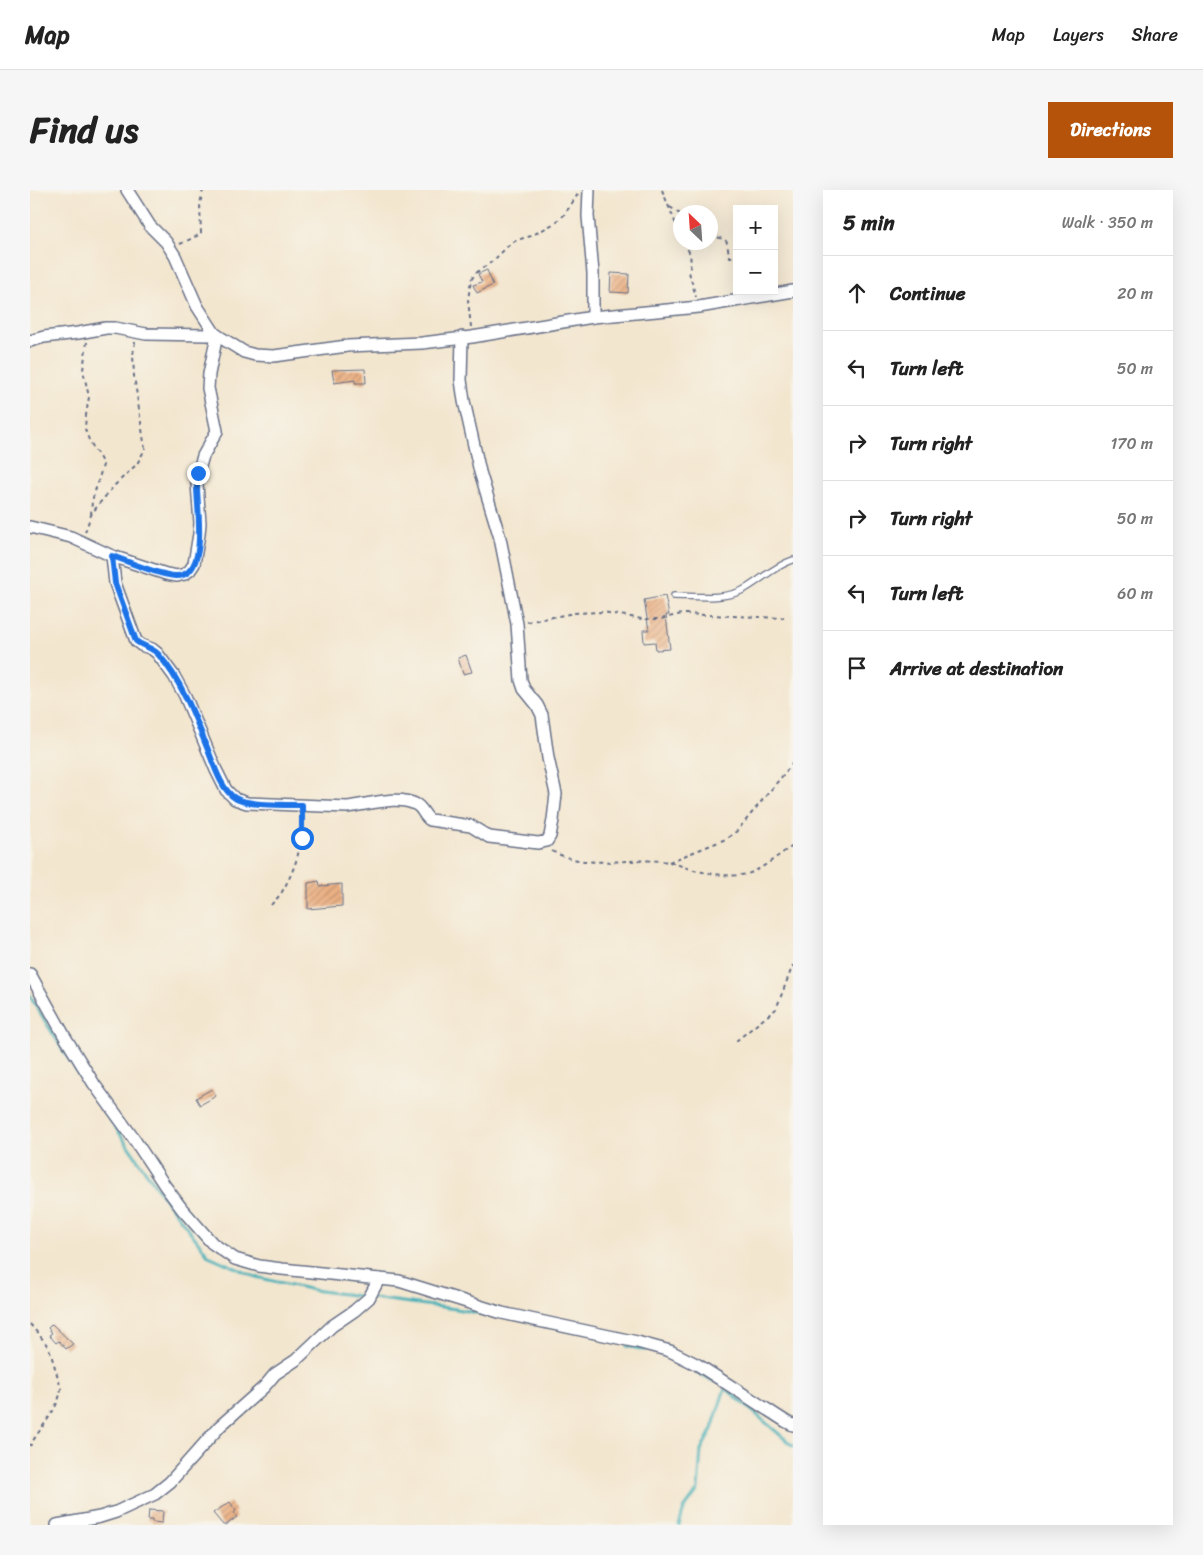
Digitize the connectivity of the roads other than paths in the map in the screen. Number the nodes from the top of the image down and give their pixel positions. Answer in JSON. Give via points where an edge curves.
{"nodes":[{"id":1,"x":127,"y":190,"type":"edge"},
{"id":2,"x":589,"y":190,"type":"edge"},
{"id":3,"x":793,"y":290,"type":"edge"},
{"id":4,"x":593,"y":317,"type":"junction"},
{"id":5,"x":216,"y":335,"type":"junction"},
{"id":6,"x":467,"y":337,"type":"junction"},
{"id":7,"x":30,"y":341,"type":"edge"},
{"id":8,"x":30,"y":527,"type":"edge"},
{"id":9,"x":112,"y":556,"type":"junction"},
{"id":10,"x":793,"y":560,"type":"edge"},
{"id":11,"x":674,"y":596,"type":"dead end"},
{"id":12,"x":30,"y":974,"type":"edge"},
{"id":13,"x":378,"y":1279,"type":"junction"},
{"id":14,"x":793,"y":1425,"type":"edge"},
{"id":15,"x":57,"y":1525,"type":"edge"}],
"edges":[{"from":1,"to":5,"type":"street","via":[[150,226],[171,249],[197,306]]},
{"from":2,"to":4,"type":"street"},
{"from":3,"to":4,"type":"street","via":[[699,307]]},
{"from":4,"to":6,"type":"street"},
{"from":5,"to":6,"type":"street","via":[[244,352],[274,356],[347,346],[422,343]]},
{"from":5,"to":7,"type":"street","via":[[106,328]]},
{"from":5,"to":9,"type":"street","via":[[208,388],[217,431],[203,456],[196,484],[200,523],[194,564],[190,570],[177,576]]},
{"from":6,"to":9,"type":"street","via":[[461,380],[464,401],[480,472],[500,538],[517,624],[521,680],[542,715],[556,794],[547,841],[538,843],[489,836],[471,826],[430,820],[412,802],[389,800],[347,807],[235,799],[226,790],[216,770],[174,676],[157,652],[136,641],[115,583]]},
{"from":8,"to":9,"type":"street","via":[[58,533]]},
{"from":10,"to":11,"type":"lane","via":[[740,591],[713,596]]},
{"from":12,"to":13,"type":"street","via":[[94,1084],[182,1209],[212,1243],[235,1259],[259,1266]]},
{"from":13,"to":14,"type":"street","via":[[399,1281],[502,1313],[670,1351]]},
{"from":13,"to":15,"type":"street","via":[[369,1298],[275,1374],[155,1494],[100,1517]]}]}
